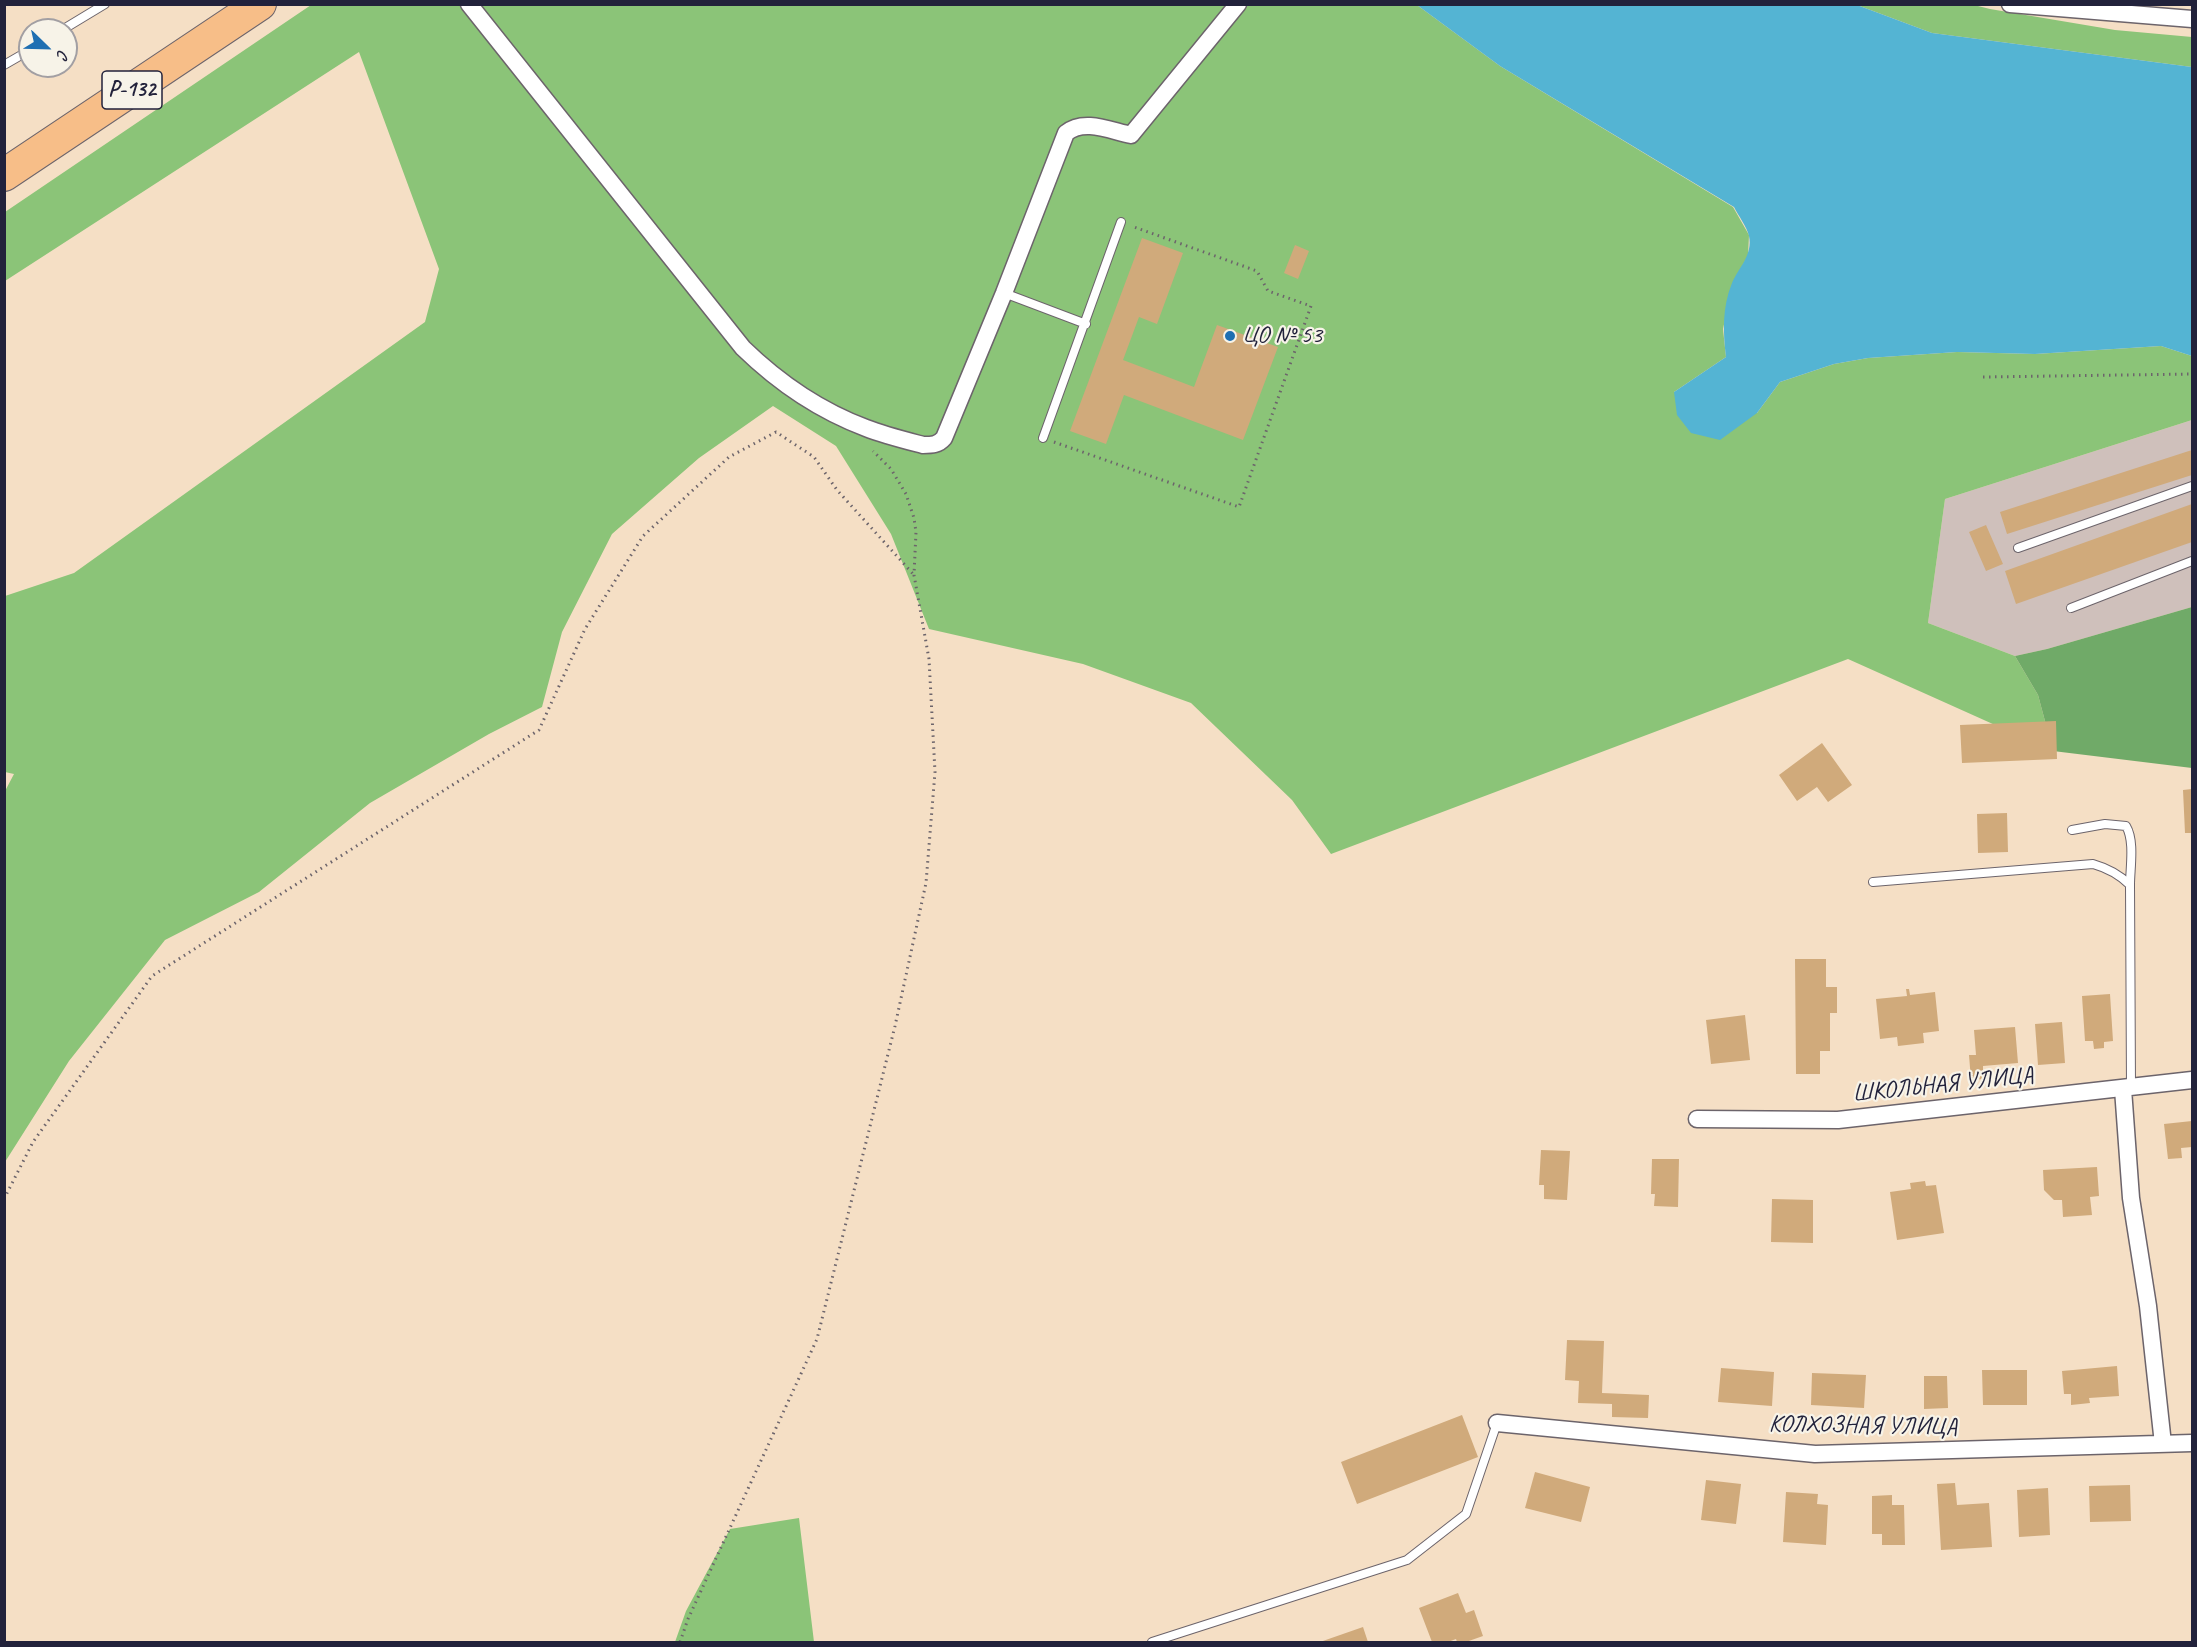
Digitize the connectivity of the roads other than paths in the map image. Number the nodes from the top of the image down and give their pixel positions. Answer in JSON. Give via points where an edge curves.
{"nodes":[{"id":1,"x":105,"y":4,"type":"edge"},
{"id":2,"x":260,"y":4,"type":"edge"},
{"id":3,"x":469,"y":4,"type":"edge"},
{"id":4,"x":1239,"y":4,"type":"edge"},
{"id":5,"x":2010,"y":4,"type":"edge"},
{"id":6,"x":2193,"y":18,"type":"edge"},
{"id":7,"x":78,"y":20,"type":"edge"},
{"id":8,"x":18,"y":57,"type":"edge"},
{"id":9,"x":4,"y":65,"type":"edge"},
{"id":10,"x":4,"y":175,"type":"edge"},
{"id":11,"x":1121,"y":222,"type":"road end"},
{"id":12,"x":1004,"y":294,"type":"junction"},
{"id":13,"x":1086,"y":324,"type":"junction"},
{"id":14,"x":1043,"y":438,"type":"road end"},
{"id":15,"x":2193,"y":486,"type":"edge"},
{"id":16,"x":2018,"y":548,"type":"dead end"},
{"id":17,"x":2193,"y":561,"type":"edge"},
{"id":18,"x":2071,"y":608,"type":"dead end"},
{"id":19,"x":2072,"y":830,"type":"dead end"},
{"id":20,"x":1873,"y":882,"type":"dead end"},
{"id":21,"x":2130,"y":885,"type":"junction"},
{"id":22,"x":2193,"y":1080,"type":"edge"},
{"id":23,"x":2127,"y":1089,"type":"junction"},
{"id":24,"x":1697,"y":1119,"type":"dead end"},
{"id":25,"x":1497,"y":1423,"type":"joint"},
{"id":26,"x":2193,"y":1443,"type":"edge"},
{"id":27,"x":2163,"y":1444,"type":"junction"},
{"id":28,"x":1152,"y":1642,"type":"edge"}],
"edges":[{"from":1,"to":7,"type":"lane"},
{"from":2,"to":10,"type":"highway","number":"Р-132"},
{"from":3,"to":12,"type":"street","via":[[743,348],[815,405],[867,429],[936,445],[944,438]]},
{"from":4,"to":12,"type":"street","via":[[1131,135],[1087,125],[1066,133]]},
{"from":5,"to":6,"type":"street"},
{"from":8,"to":9,"type":"lane"},
{"from":11,"to":13,"type":"lane"},
{"from":12,"to":13,"type":"lane"},
{"from":13,"to":14,"type":"lane"},
{"from":15,"to":16,"type":"lane"},
{"from":17,"to":18,"type":"lane"},
{"from":19,"to":21,"type":"lane","via":[[2115,824],[2129,829]]},
{"from":20,"to":21,"type":"lane","via":[[2093,864],[2108,869]]},
{"from":21,"to":23,"type":"lane"},
{"from":22,"to":23,"type":"street","name":"ШКОЛЬНАЯ УЛИЦА"},
{"from":23,"to":24,"type":"street","name":"ШКОЛЬНАЯ УЛИЦА","via":[[1838,1120]]},
{"from":23,"to":27,"type":"street","via":[[2131,1198]]},
{"from":25,"to":27,"type":"street","name":"КОЛХОЗНАЯ УЛИЦА","via":[[1815,1454]]},
{"from":25,"to":28,"type":"lane","via":[[1466,1514],[1407,1560]]},
{"from":26,"to":27,"type":"street","name":"КОЛХОЗНАЯ УЛИЦА"}]}
